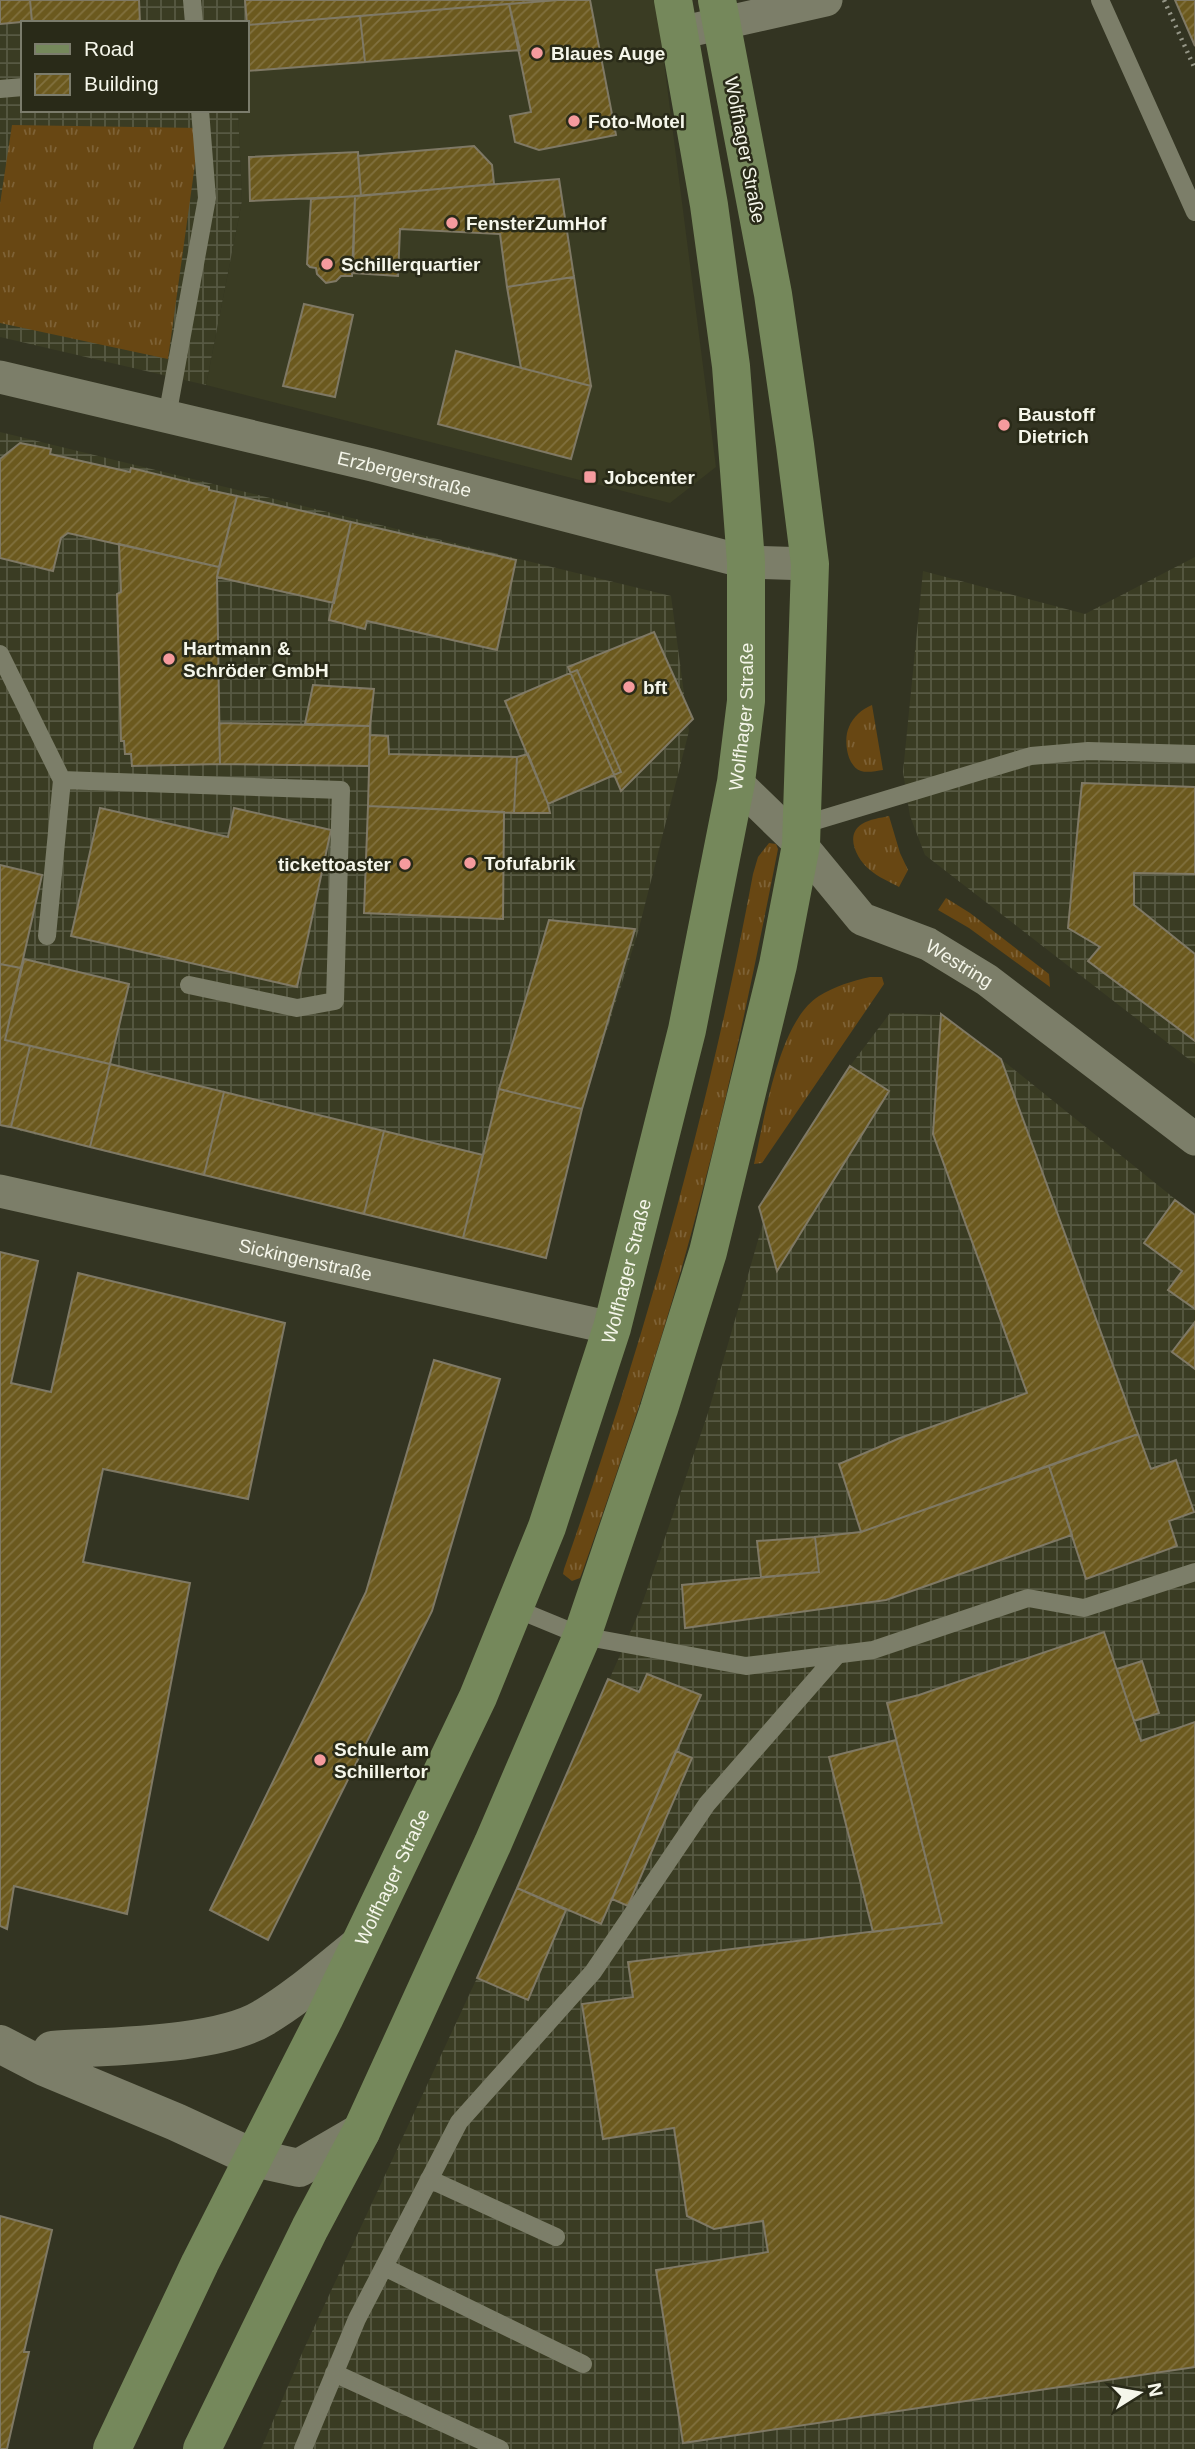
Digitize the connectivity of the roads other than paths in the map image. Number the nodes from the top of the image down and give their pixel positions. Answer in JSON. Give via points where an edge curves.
{"nodes":[{"id":1,"x":192,"y":0,"type":"edge"},
{"id":2,"x":826,"y":0,"type":"edge"},
{"id":3,"x":1100,"y":0,"type":"edge"},
{"id":4,"x":719,"y":13,"type":"edge"},
{"id":5,"x":676,"y":17,"type":"edge"},
{"id":6,"x":194,"y":21,"type":"edge"},
{"id":7,"x":21,"y":88,"type":"edge"},
{"id":8,"x":0,"y":89,"type":"edge"},
{"id":9,"x":201,"y":112,"type":"edge"},
{"id":10,"x":1195,"y":212,"type":"edge"},
{"id":11,"x":0,"y":377,"type":"edge"},
{"id":12,"x":167,"y":417,"type":"junction"},
{"id":13,"x":746,"y":562,"type":"junction"},
{"id":14,"x":810,"y":564,"type":"junction"},
{"id":15,"x":0,"y":654,"type":"edge"},
{"id":16,"x":1195,"y":754,"type":"edge"},
{"id":17,"x":62,"y":780,"type":"junction"},
{"id":18,"x":736,"y":782,"type":"junction"},
{"id":19,"x":802,"y":835,"type":"junction"},
{"id":20,"x":47,"y":936,"type":"dead end"},
{"id":21,"x":189,"y":985,"type":"dead end"},
{"id":22,"x":1195,"y":1139,"type":"edge"},
{"id":23,"x":0,"y":1191,"type":"edge"},
{"id":24,"x":612,"y":1328,"type":"junction"},
{"id":25,"x":1195,"y":1572,"type":"edge"},
{"id":26,"x":514,"y":1608,"type":"junction"},
{"id":27,"x":582,"y":1636,"type":"junction"},
{"id":28,"x":838,"y":1654,"type":"junction"},
{"id":29,"x":357,"y":1947,"type":"junction"},
{"id":30,"x":0,"y":2043,"type":"edge"},
{"id":31,"x":52,"y":2050,"type":"junction"},
{"id":32,"x":361,"y":2132,"type":"junction"},
{"id":33,"x":260,"y":2146,"type":"junction"},
{"id":34,"x":299,"y":2168,"type":"junction"},
{"id":35,"x":429,"y":2179,"type":"junction"},
{"id":36,"x":310,"y":2228,"type":"junction"},
{"id":37,"x":556,"y":2237,"type":"dead end"},
{"id":38,"x":384,"y":2267,"type":"junction"},
{"id":39,"x":583,"y":2364,"type":"dead end"},
{"id":40,"x":334,"y":2373,"type":"junction"},
{"id":41,"x":112,"y":2449,"type":"edge"},
{"id":42,"x":202,"y":2449,"type":"edge"},
{"id":43,"x":303,"y":2449,"type":"edge"},
{"id":44,"x":500,"y":2449,"type":"edge"}],
"edges":[{"from":1,"to":6,"type":"lane"},
{"from":2,"to":4,"type":"street"},
{"from":3,"to":10,"type":"lane"},
{"from":4,"to":5,"type":"street"},
{"from":4,"to":14,"type":"main road","name":"Wolfhager Straße","via":[[773,294]]},
{"from":5,"to":13,"type":"main road","name":"Wolfhager Straße","via":[[731,366]]},
{"from":7,"to":8,"type":"lane"},
{"from":9,"to":12,"type":"lane","via":[[207,198]]},
{"from":11,"to":12,"type":"street","name":"Erzbergerstraße"},
{"from":12,"to":13,"type":"street","name":"Erzbergerstraße"},
{"from":13,"to":14,"type":"street","name":"Erzbergerstraße"},
{"from":13,"to":18,"type":"main road","name":"Wolfhager Straße","via":[[746,701]]},
{"from":14,"to":19,"type":"main road","name":"Wolfhager Straße"},
{"from":15,"to":17,"type":"lane"},
{"from":16,"to":19,"type":"lane","via":[[1088,751],[1031,756]]},
{"from":17,"to":20,"type":"lane"},
{"from":17,"to":21,"type":"lane","via":[[341,790],[335,1001],[297,1008]]},
{"from":18,"to":19,"type":"street","name":"Westring"},
{"from":18,"to":24,"type":"main road","name":"Wolfhager Straße","via":[[687,1031]]},
{"from":19,"to":22,"type":"street","name":"Westring","via":[[862,919],[928,944],[987,980]]},
{"from":19,"to":27,"type":"main road","name":"Wolfhager Straße","via":[[778,965],[708,1252]]},
{"from":23,"to":24,"type":"street","name":"Sickingenstraße"},
{"from":24,"to":26,"type":"main road","name":"Wolfhager Straße","via":[[547,1527]]},
{"from":25,"to":28,"type":"lane","via":[[1084,1608],[1028,1598],[873,1650]]},
{"from":26,"to":27,"type":"lane"},
{"from":26,"to":29,"type":"main road","name":"Wolfhager Straße","via":[[478,1697]]},
{"from":27,"to":28,"type":"lane","via":[[746,1666]]},
{"from":27,"to":32,"type":"main road","name":"Wolfhager Straße","via":[[488,1856]]},
{"from":28,"to":35,"type":"lane","via":[[707,1804],[593,1972],[459,2122]]},
{"from":29,"to":31,"type":"main road","via":[[262,2019],[232,2031],[182,2040]]},
{"from":29,"to":33,"type":"main road","name":"Wolfhager Straße"},
{"from":30,"to":31,"type":"main road"},
{"from":30,"to":33,"type":"main road","via":[[44,2067],[176,2122]]},
{"from":31,"to":33,"type":"main road"},
{"from":32,"to":34,"type":"main road"},
{"from":32,"to":36,"type":"main road","name":"Wolfhager Straße"},
{"from":33,"to":34,"type":"main road","via":[[287,2146]]},
{"from":33,"to":41,"type":"main road","name":"Wolfhager Straße"},
{"from":34,"to":36,"type":"main road"},
{"from":35,"to":37,"type":"lane"},
{"from":35,"to":38,"type":"lane"},
{"from":36,"to":42,"type":"main road","name":"Wolfhager Straße"},
{"from":38,"to":39,"type":"lane"},
{"from":38,"to":40,"type":"lane"},
{"from":40,"to":43,"type":"lane"},
{"from":40,"to":44,"type":"lane"}]}
